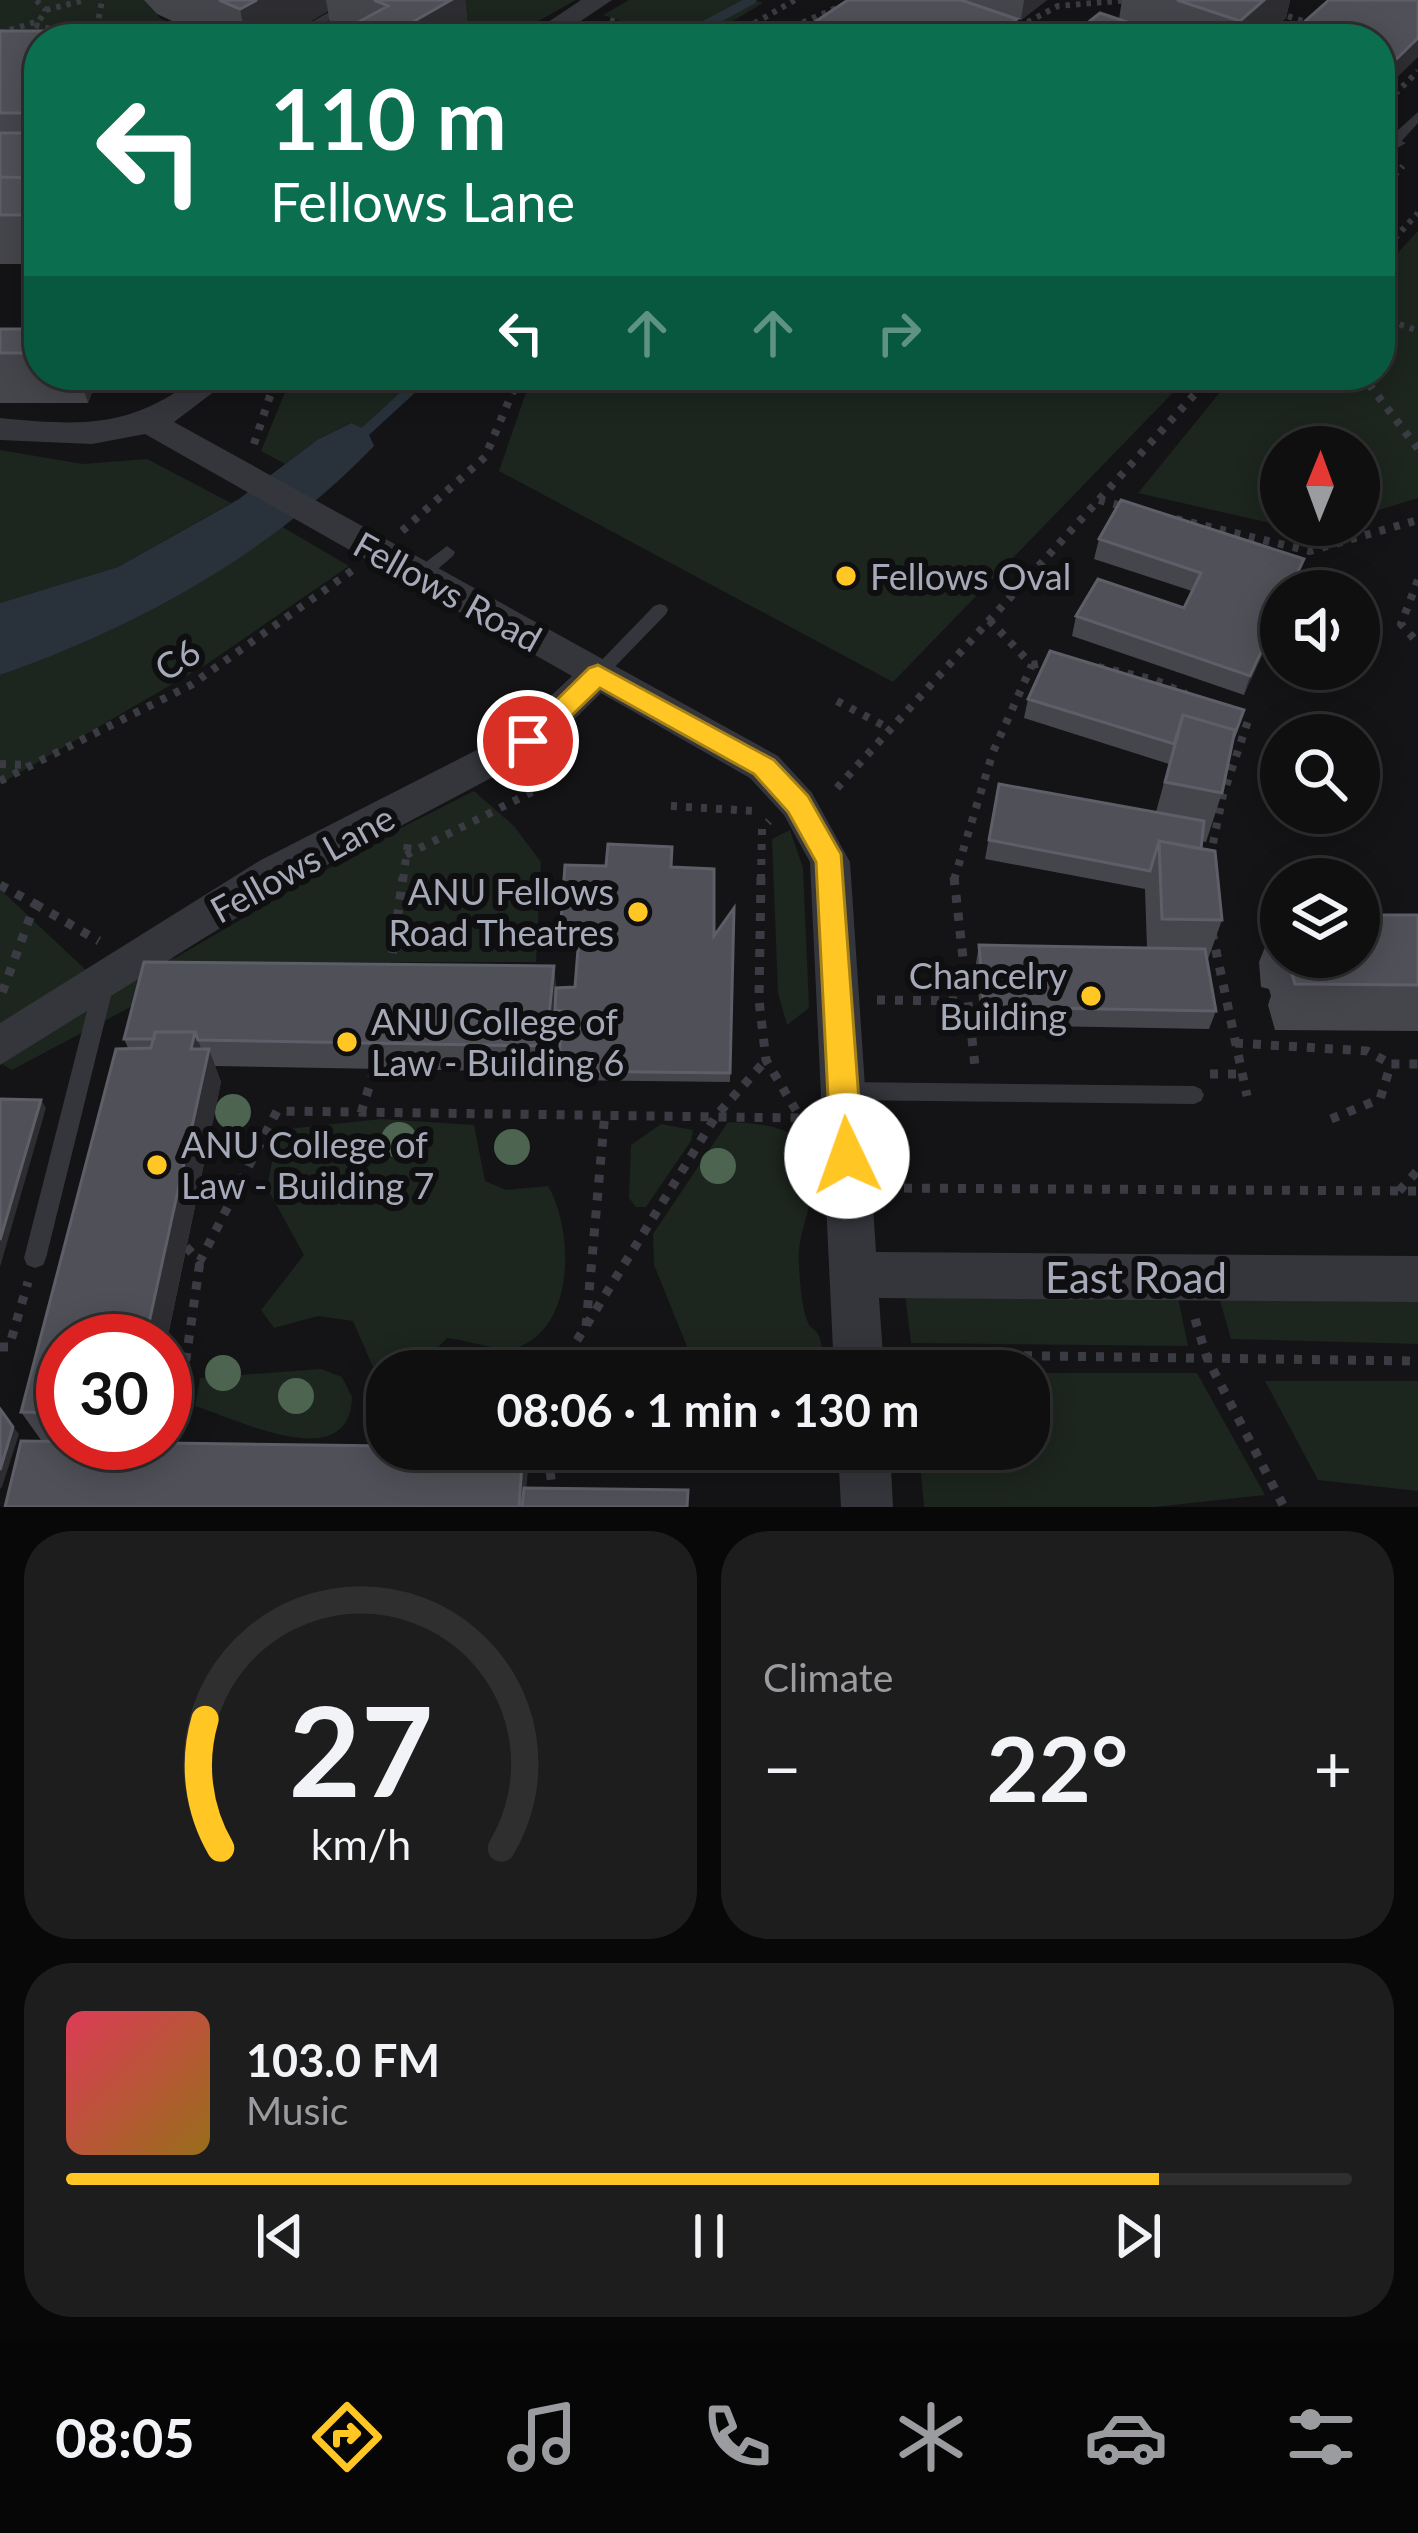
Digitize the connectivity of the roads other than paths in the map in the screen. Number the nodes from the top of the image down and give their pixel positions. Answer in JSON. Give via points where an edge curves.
{"nodes":[{"id":1,"x":408,"y":0,"type":"edge"},
{"id":2,"x":354,"y":2,"type":"edge"},
{"id":3,"x":598,"y":8,"type":"edge"},
{"id":4,"x":315,"y":24,"type":"edge"},
{"id":5,"x":465,"y":24,"type":"edge"},
{"id":6,"x":566,"y":24,"type":"edge"},
{"id":7,"x":1418,"y":116,"type":"edge"},
{"id":8,"x":1395,"y":145,"type":"edge"},
{"id":9,"x":199,"y":390,"type":"edge"},
{"id":10,"x":152,"y":424,"type":"junction"},
{"id":11,"x":0,"y":429,"type":"edge"},
{"id":12,"x":660,"y":610,"type":"dead end"},
{"id":13,"x":598,"y":674,"type":"junction"},
{"id":14,"x":120,"y":970,"type":"junction"},
{"id":15,"x":0,"y":1046,"type":"edge"},
{"id":16,"x":843,"y":1091,"type":"junction"},
{"id":17,"x":1194,"y":1095,"type":"dead end"},
{"id":18,"x":35,"y":1258,"type":"dead end"},
{"id":19,"x":854,"y":1275,"type":"junction"},
{"id":20,"x":1418,"y":1279,"type":"edge"},
{"id":21,"x":873,"y":1350,"type":"edge"},
{"id":22,"x":852,"y":1470,"type":"edge"},
{"id":23,"x":867,"y":1507,"type":"edge"}],
"edges":[{"from":1,"to":5,"type":"lane"},
{"from":2,"to":4,"type":"lane"},
{"from":3,"to":6,"type":"street"},
{"from":7,"to":8,"type":"lane"},
{"from":9,"to":10,"type":"street"},
{"from":10,"to":11,"type":"street","via":[[80,436]]},
{"from":10,"to":13,"type":"street","name":"Fellows Road","via":[[319,519],[433,564]]},
{"from":12,"to":13,"type":"lane"},
{"from":13,"to":14,"type":"street","name":"Fellows Lane","via":[[528,741],[276,872]]},
{"from":13,"to":16,"type":"street","name":"Fellows Road","via":[[764,767],[798,804],[830,862]]},
{"from":14,"to":15,"type":"street","name":"Fellows Lane"},
{"from":14,"to":18,"type":"lane"},
{"from":16,"to":17,"type":"lane"},
{"from":16,"to":19,"type":"street","name":"Fellows Road"},
{"from":19,"to":20,"type":"street","name":"East Road"},
{"from":19,"to":21,"type":"street","name":"Fellows Road"},
{"from":22,"to":23,"type":"street"}]}
